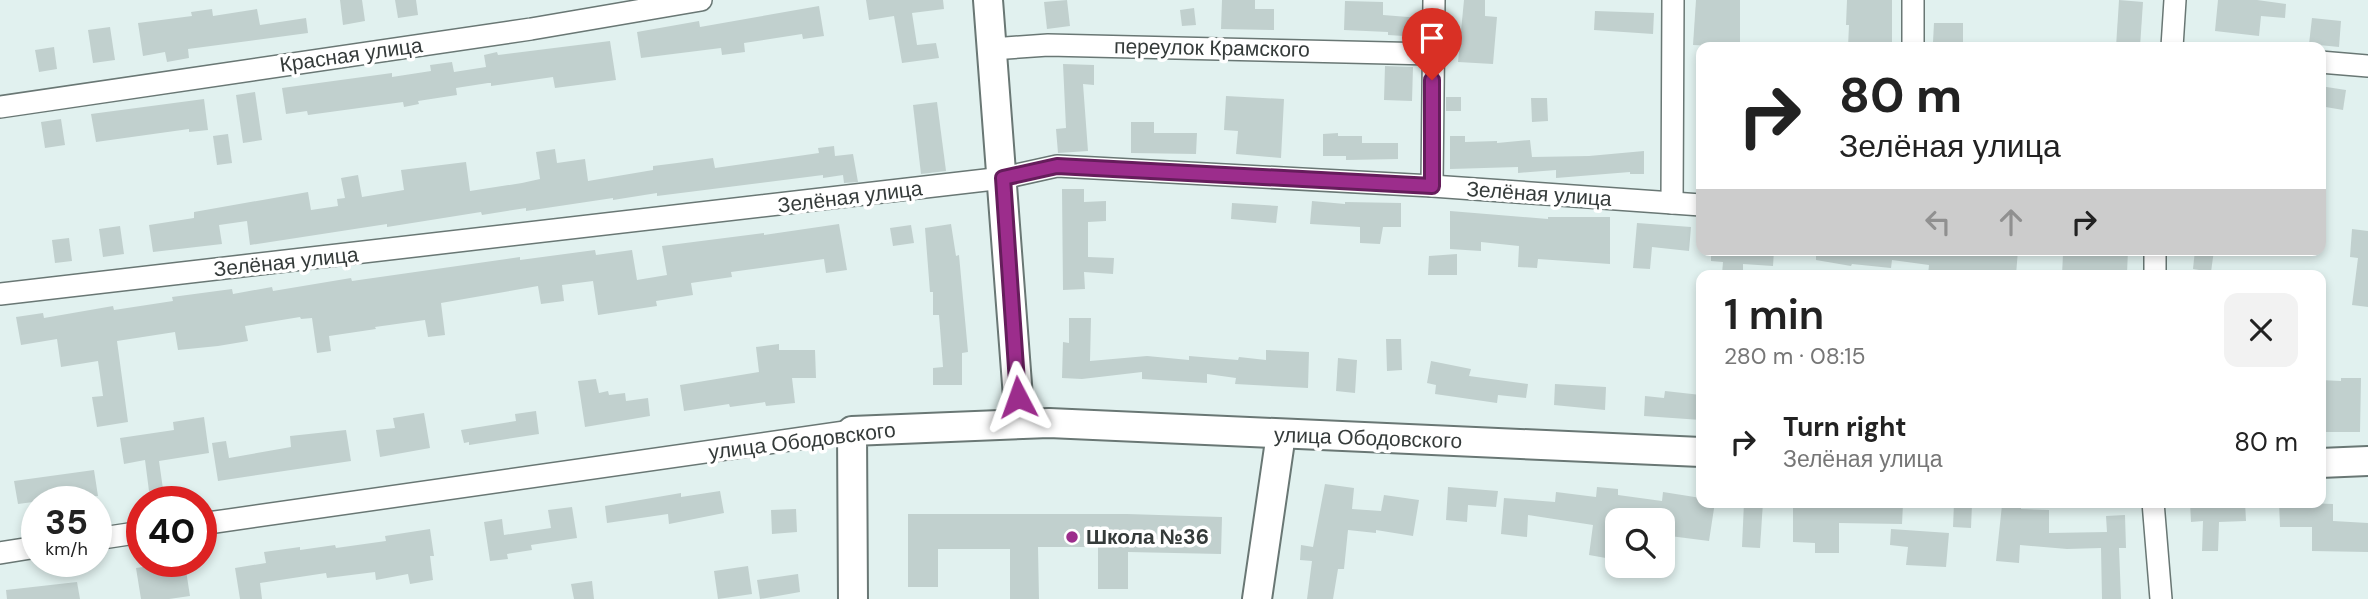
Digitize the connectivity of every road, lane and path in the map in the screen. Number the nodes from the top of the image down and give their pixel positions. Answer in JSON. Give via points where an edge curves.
{"nodes":[{"id":1,"x":701,"y":0,"type":"edge"},
{"id":2,"x":988,"y":0,"type":"edge"},
{"id":3,"x":1434,"y":0,"type":"edge"},
{"id":4,"x":1673,"y":0,"type":"edge"},
{"id":5,"x":1913,"y":0,"type":"edge"},
{"id":6,"x":2175,"y":0,"type":"edge"},
{"id":7,"x":1913,"y":42,"type":"edge"},
{"id":8,"x":2172,"y":42,"type":"edge"},
{"id":9,"x":992,"y":49,"type":"junction"},
{"id":10,"x":1432,"y":54,"type":"junction"},
{"id":11,"x":2326,"y":62,"type":"edge"},
{"id":12,"x":2368,"y":66,"type":"edge"},
{"id":13,"x":0,"y":107,"type":"edge"},
{"id":14,"x":1003,"y":178,"type":"junction"},
{"id":15,"x":1432,"y":186,"type":"junction"},
{"id":16,"x":1672,"y":203,"type":"junction"},
{"id":17,"x":1696,"y":205,"type":"edge"},
{"id":18,"x":0,"y":294,"type":"edge"},
{"id":19,"x":1020,"y":424,"type":"junction"},
{"id":20,"x":852,"y":431,"type":"junction"},
{"id":21,"x":1281,"y":434,"type":"junction"},
{"id":22,"x":1696,"y":452,"type":"edge"},
{"id":23,"x":2368,"y":461,"type":"edge"},
{"id":24,"x":2326,"y":463,"type":"edge"},
{"id":25,"x":2153,"y":508,"type":"edge"},
{"id":26,"x":217,"y":522,"type":"edge"},
{"id":27,"x":21,"y":550,"type":"edge"},
{"id":28,"x":0,"y":553,"type":"edge"},
{"id":29,"x":853,"y":599,"type":"edge"},
{"id":30,"x":1257,"y":599,"type":"edge"},
{"id":31,"x":2161,"y":599,"type":"edge"}],
"edges":[{"from":1,"to":13,"type":"street","name":"Красная улица"},
{"from":2,"to":9,"type":"street"},
{"from":3,"to":10,"type":"street"},
{"from":4,"to":16,"type":"street"},
{"from":5,"to":7,"type":"street"},
{"from":6,"to":8,"type":"street"},
{"from":9,"to":10,"type":"street","name":"переулок Крамского","via":[[1048,45]]},
{"from":9,"to":14,"type":"street"},
{"from":10,"to":15,"type":"street"},
{"from":11,"to":12,"type":"street"},
{"from":14,"to":15,"type":"street","name":"Зелёная улица","via":[[1057,166]]},
{"from":14,"to":18,"type":"street","name":"Зелёная улица"},
{"from":14,"to":19,"type":"street"},
{"from":15,"to":16,"type":"street","name":"Зелёная улица"},
{"from":16,"to":17,"type":"street","name":"Зелёная улица"},
{"from":19,"to":20,"type":"street","name":"улица Ободовского"},
{"from":19,"to":21,"type":"street","name":"улица Ободовского"},
{"from":20,"to":26,"type":"street","name":"улица Ободовского"},
{"from":20,"to":29,"type":"street"},
{"from":21,"to":22,"type":"street","name":"улица Ободовского"},
{"from":21,"to":30,"type":"street"},
{"from":23,"to":24,"type":"street"},
{"from":25,"to":31,"type":"street"},
{"from":27,"to":28,"type":"street"}]}
